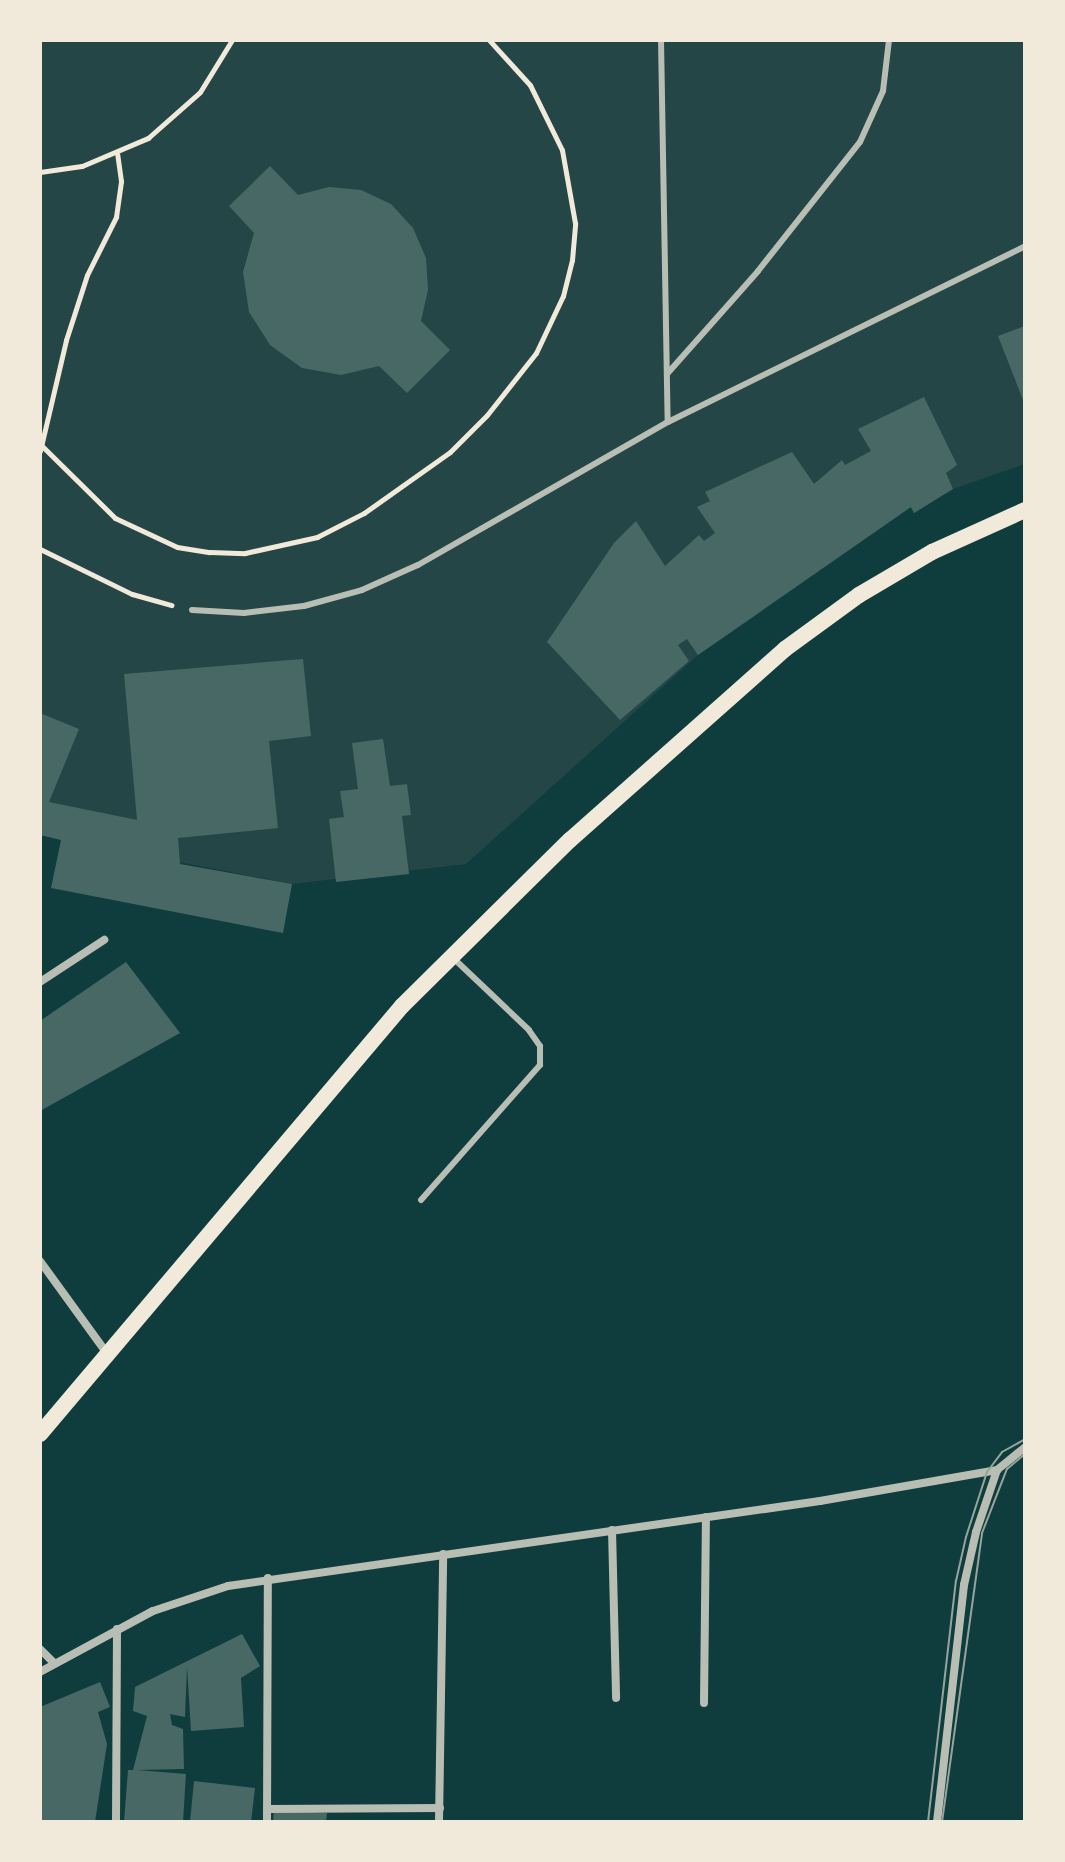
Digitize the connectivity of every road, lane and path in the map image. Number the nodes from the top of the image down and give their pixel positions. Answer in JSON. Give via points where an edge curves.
{"nodes":[{"id":1,"x":232,"y":40,"type":"edge"},
{"id":2,"x":489,"y":40,"type":"edge"},
{"id":3,"x":661,"y":40,"type":"edge"},
{"id":4,"x":889,"y":40,"type":"edge"},
{"id":5,"x":117,"y":154,"type":"junction"},
{"id":6,"x":40,"y":172,"type":"edge"},
{"id":7,"x":1025,"y":246,"type":"edge"},
{"id":8,"x":667,"y":374,"type":"junction"},
{"id":9,"x":668,"y":422,"type":"junction"},
{"id":10,"x":40,"y":446,"type":"edge"},
{"id":11,"x":1025,"y":510,"type":"edge"},
{"id":12,"x":40,"y":549,"type":"edge"},
{"id":13,"x":192,"y":610,"type":"joint"},
{"id":14,"x":104,"y":940,"type":"dead end"},
{"id":15,"x":449,"y":955,"type":"junction"},
{"id":16,"x":40,"y":982,"type":"edge"},
{"id":17,"x":421,"y":1200,"type":"dead end"},
{"id":18,"x":40,"y":1261,"type":"edge"},
{"id":19,"x":108,"y":1355,"type":"junction"},
{"id":20,"x":40,"y":1434,"type":"edge"},
{"id":21,"x":1025,"y":1447,"type":"edge"},
{"id":22,"x":997,"y":1470,"type":"junction"},
{"id":23,"x":706,"y":1517,"type":"junction"},
{"id":24,"x":612,"y":1530,"type":"junction"},
{"id":25,"x":443,"y":1554,"type":"junction"},
{"id":26,"x":268,"y":1578,"type":"junction"},
{"id":27,"x":117,"y":1629,"type":"junction"},
{"id":28,"x":40,"y":1649,"type":"edge"},
{"id":29,"x":54,"y":1663,"type":"junction"},
{"id":30,"x":40,"y":1672,"type":"edge"},
{"id":31,"x":616,"y":1698,"type":"dead end"},
{"id":32,"x":704,"y":1703,"type":"dead end"},
{"id":33,"x":440,"y":1808,"type":"junction"},
{"id":34,"x":267,"y":1809,"type":"junction"},
{"id":35,"x":116,"y":1822,"type":"edge"},
{"id":36,"x":267,"y":1822,"type":"edge"},
{"id":37,"x":439,"y":1822,"type":"edge"},
{"id":38,"x":937,"y":1822,"type":"edge"}],
"edges":[{"from":1,"to":5,"type":"path","via":[[207,82],[176,117]]},
{"from":2,"to":10,"type":"path","via":[[530,85],[562,150],[575,223],[572,260],[563,296],[536,353],[450,452],[364,513],[317,537],[256,551],[210,552],[177,547],[115,518]]},
{"from":3,"to":8,"type":"lane"},
{"from":4,"to":8,"type":"lane","via":[[883,91],[860,142],[758,271]]},
{"from":5,"to":6,"type":"path"},
{"from":5,"to":10,"type":"path","via":[[121,181],[116,217],[87,275]]},
{"from":7,"to":9,"type":"lane"},
{"from":8,"to":9,"type":"lane"},
{"from":9,"to":13,"type":"lane","via":[[418,565],[362,590],[304,606],[244,613]]},
{"from":11,"to":15,"type":"main road","via":[[932,552],[859,595],[785,649]]},
{"from":12,"to":13,"type":"path","via":[[132,594]]},
{"from":14,"to":16,"type":"street"},
{"from":15,"to":17,"type":"lane","via":[[529,1030],[540,1046],[540,1065]]},
{"from":15,"to":19,"type":"main road"},
{"from":18,"to":19,"type":"street"},
{"from":19,"to":20,"type":"main road"},
{"from":21,"to":22,"type":"street"},
{"from":22,"to":23,"type":"street"},
{"from":22,"to":38,"type":"street","via":[[964,1585]]},
{"from":23,"to":24,"type":"street"},
{"from":23,"to":32,"type":"street"},
{"from":24,"to":25,"type":"street"},
{"from":24,"to":31,"type":"street"},
{"from":25,"to":26,"type":"street"},
{"from":25,"to":33,"type":"street"},
{"from":26,"to":27,"type":"street","via":[[190,1597]]},
{"from":26,"to":34,"type":"street"},
{"from":27,"to":29,"type":"street"},
{"from":27,"to":35,"type":"street"},
{"from":28,"to":29,"type":"street"},
{"from":29,"to":30,"type":"street"},
{"from":33,"to":34,"type":"street"},
{"from":33,"to":37,"type":"street"},
{"from":34,"to":36,"type":"street"}]}
